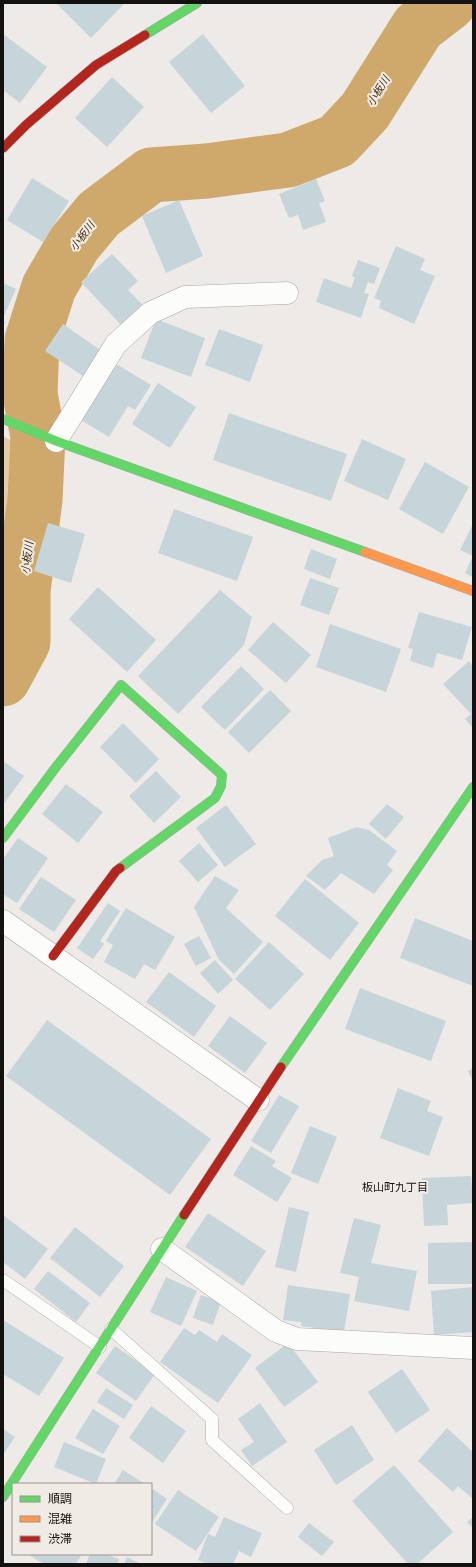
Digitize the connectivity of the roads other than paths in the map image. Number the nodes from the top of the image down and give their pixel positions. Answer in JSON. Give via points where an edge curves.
{"nodes":[{"id":1,"x":197,"y":3,"type":"edge"},
{"id":2,"x":3,"y":148,"type":"edge"},
{"id":3,"x":287,"y":293,"type":"dead end"},
{"id":4,"x":3,"y":419,"type":"edge"},
{"id":5,"x":56,"y":441,"type":"junction"},
{"id":6,"x":473,"y":591,"type":"edge"},
{"id":7,"x":473,"y":787,"type":"edge"},
{"id":8,"x":3,"y":838,"type":"edge"},
{"id":9,"x":3,"y":921,"type":"edge"},
{"id":10,"x":53,"y":956,"type":"junction"},
{"id":11,"x":258,"y":1100,"type":"junction"},
{"id":12,"x":162,"y":1248,"type":"junction"},
{"id":13,"x":3,"y":1280,"type":"edge"},
{"id":14,"x":111,"y":1329,"type":"junction"},
{"id":15,"x":100,"y":1347,"type":"junction"},
{"id":16,"x":473,"y":1348,"type":"edge"},
{"id":17,"x":12,"y":1483,"type":"edge"},
{"id":18,"x":12,"y":1483,"type":"edge"},
{"id":19,"x":3,"y":1497,"type":"edge"},
{"id":20,"x":287,"y":1508,"type":"dead end"}],
"edges":[{"from":1,"to":2,"type":"street","via":[[96,65]]},
{"from":3,"to":5,"type":"street","via":[[185,297],[150,313],[116,344]]},
{"from":4,"to":5,"type":"street"},
{"from":5,"to":6,"type":"street"},
{"from":7,"to":11,"type":"street"},
{"from":8,"to":10,"type":"street","via":[[121,685],[222,775],[221,786],[215,798],[116,871]]},
{"from":9,"to":10,"type":"street"},
{"from":10,"to":11,"type":"street"},
{"from":11,"to":12,"type":"street"},
{"from":12,"to":14,"type":"street"},
{"from":12,"to":16,"type":"street","via":[[276,1331],[297,1339]]},
{"from":13,"to":15,"type":"lane"},
{"from":14,"to":15,"type":"street"},
{"from":14,"to":20,"type":"lane","via":[[212,1419],[212,1440]]},
{"from":15,"to":18,"type":"street"},
{"from":17,"to":19,"type":"street"}]}
